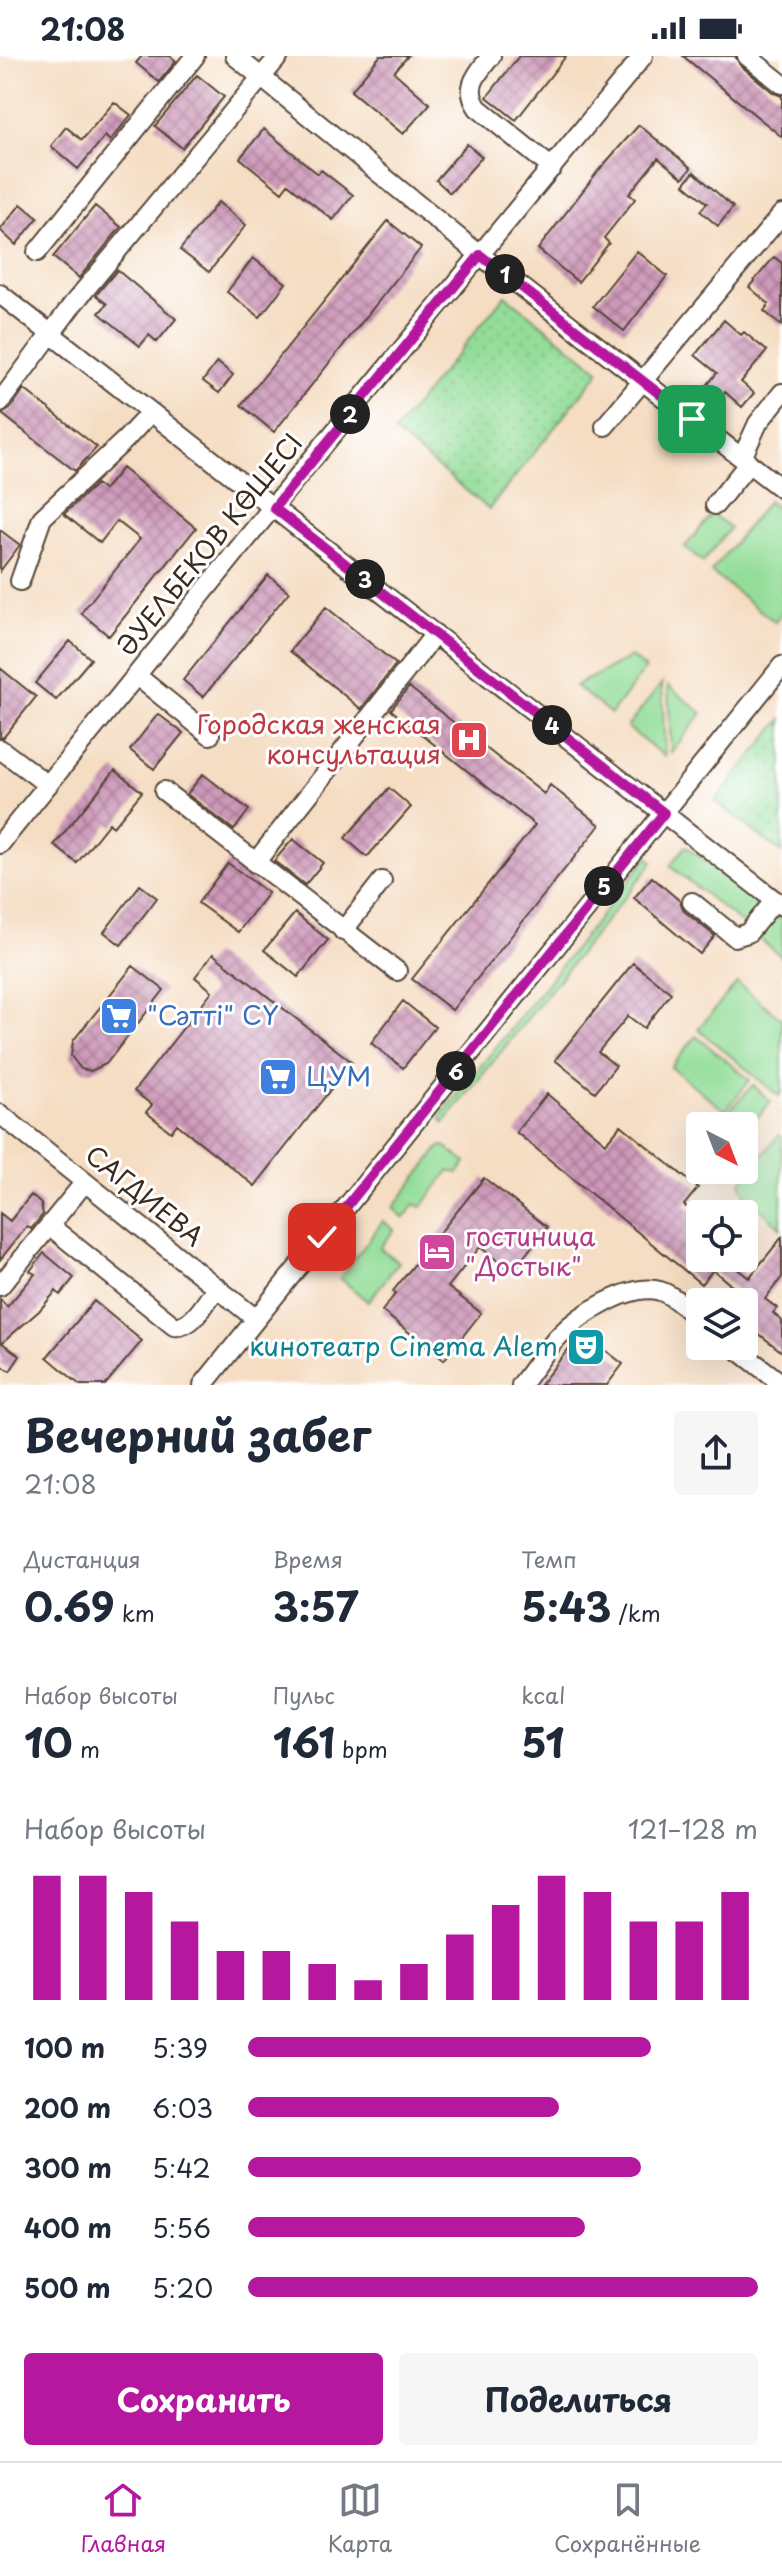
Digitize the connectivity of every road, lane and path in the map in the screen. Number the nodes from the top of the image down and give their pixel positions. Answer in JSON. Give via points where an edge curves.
{"nodes":[{"id":1,"x":195,"y":56,"type":"edge"},
{"id":2,"x":235,"y":56,"type":"edge"},
{"id":3,"x":279,"y":56,"type":"edge"},
{"id":4,"x":491,"y":56,"type":"edge"},
{"id":5,"x":643,"y":56,"type":"edge"},
{"id":6,"x":747,"y":56,"type":"edge"},
{"id":7,"x":261,"y":77,"type":"junction"},
{"id":8,"x":782,"y":84,"type":"edge"},
{"id":9,"x":552,"y":168,"type":"junction"},
{"id":10,"x":782,"y":214,"type":"edge"},
{"id":11,"x":37,"y":252,"type":"dead end"},
{"id":12,"x":480,"y":255,"type":"junction"},
{"id":13,"x":0,"y":294,"type":"edge"},
{"id":14,"x":52,"y":335,"type":"junction"},
{"id":15,"x":642,"y":380,"type":"junction"},
{"id":16,"x":782,"y":393,"type":"edge"},
{"id":17,"x":0,"y":402,"type":"edge"},
{"id":18,"x":151,"y":412,"type":"junction"},
{"id":19,"x":605,"y":426,"type":"dead end"},
{"id":20,"x":746,"y":461,"type":"junction"},
{"id":21,"x":782,"y":489,"type":"edge"},
{"id":22,"x":715,"y":505,"type":"dead end"},
{"id":23,"x":274,"y":508,"type":"junction"},
{"id":24,"x":20,"y":581,"type":"dead end"},
{"id":25,"x":435,"y":634,"type":"junction"},
{"id":26,"x":782,"y":666,"type":"edge"},
{"id":27,"x":137,"y":676,"type":"junction"},
{"id":28,"x":210,"y":735,"type":"dead end"},
{"id":29,"x":0,"y":749,"type":"edge"},
{"id":30,"x":48,"y":785,"type":"junction"},
{"id":31,"x":164,"y":791,"type":"dead end"},
{"id":32,"x":664,"y":813,"type":"junction"},
{"id":33,"x":0,"y":844,"type":"edge"},
{"id":34,"x":255,"y":863,"type":"junction"},
{"id":35,"x":382,"y":881,"type":"dead end"},
{"id":36,"x":692,"y":902,"type":"dead end"},
{"id":37,"x":779,"y":903,"type":"edge"},
{"id":38,"x":343,"y":931,"type":"junction"},
{"id":39,"x":397,"y":971,"type":"dead end"},
{"id":40,"x":0,"y":1114,"type":"edge"},
{"id":41,"x":85,"y":1182,"type":"junction"},
{"id":42,"x":50,"y":1226,"type":"junction"},
{"id":43,"x":0,"y":1286,"type":"edge"},
{"id":44,"x":217,"y":1287,"type":"junction"},
{"id":45,"x":686,"y":1309,"type":"edge"},
{"id":46,"x":256,"y":1319,"type":"junction"},
{"id":47,"x":751,"y":1360,"type":"edge"},
{"id":48,"x":782,"y":1384,"type":"edge"},
{"id":49,"x":203,"y":1385,"type":"edge"},
{"id":50,"x":521,"y":1385,"type":"edge"}],
"edges":[{"from":1,"to":11,"type":"street"},
{"from":2,"to":7,"type":"street"},
{"from":3,"to":7,"type":"street"},
{"from":4,"to":9,"type":"street","via":[[471,86],[472,100]]},
{"from":5,"to":9,"type":"street","name":"ӘУЕЛБЕКОВ КӨШЕСІ"},
{"from":6,"to":8,"type":"street"},
{"from":7,"to":12,"type":"street"},
{"from":7,"to":14,"type":"street"},
{"from":9,"to":12,"type":"street","name":"ӘУЕЛБЕКОВ КӨШЕСІ"},
{"from":10,"to":15,"type":"street"},
{"from":12,"to":15,"type":"street"},
{"from":12,"to":23,"type":"street","name":"ӘУЕЛБЕКОВ КӨШЕСІ"},
{"from":13,"to":14,"type":"street"},
{"from":14,"to":17,"type":"street"},
{"from":14,"to":18,"type":"street"},
{"from":15,"to":19,"type":"street"},
{"from":15,"to":20,"type":"street"},
{"from":16,"to":20,"type":"street","via":[[749,439]]},
{"from":18,"to":23,"type":"street"},
{"from":18,"to":24,"type":"street","via":[[42,518]]},
{"from":20,"to":21,"type":"street"},
{"from":20,"to":22,"type":"street"},
{"from":23,"to":25,"type":"street"},
{"from":23,"to":27,"type":"street","name":"ӘУЕЛБЕКОВ КӨШЕСІ"},
{"from":25,"to":32,"type":"street"},
{"from":25,"to":34,"type":"street"},
{"from":26,"to":32,"type":"street"},
{"from":27,"to":28,"type":"street"},
{"from":27,"to":30,"type":"street","name":"ӘУЕЛБЕКОВ КӨШЕСІ"},
{"from":29,"to":30,"type":"street"},
{"from":30,"to":33,"type":"street","name":"ӘУЕЛБЕКОВ КӨШЕСІ"},
{"from":31,"to":34,"type":"street"},
{"from":32,"to":37,"type":"street"},
{"from":32,"to":46,"type":"street"},
{"from":34,"to":38,"type":"street"},
{"from":35,"to":38,"type":"street"},
{"from":36,"to":37,"type":"street","via":[[735,937],[748,933]]},
{"from":38,"to":39,"type":"street"},
{"from":40,"to":41,"type":"street","name":"САГДИЕВА"},
{"from":41,"to":42,"type":"street"},
{"from":41,"to":44,"type":"street","name":"САГДИЕВА"},
{"from":42,"to":43,"type":"street"},
{"from":42,"to":44,"type":"street","via":[[174,1326],[188,1324]]},
{"from":44,"to":46,"type":"street","name":"САГДИЕВА"},
{"from":45,"to":50,"type":"street","via":[[662,1291],[623,1295],[558,1337]]},
{"from":46,"to":49,"type":"street"},
{"from":47,"to":48,"type":"street"}]}
